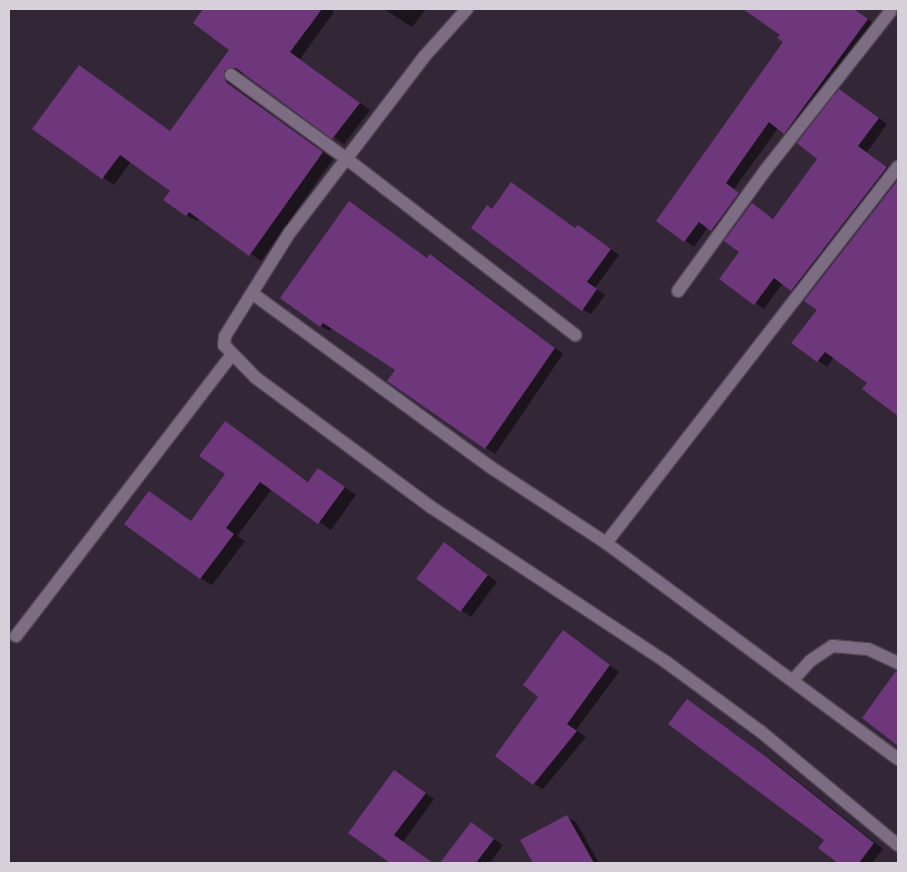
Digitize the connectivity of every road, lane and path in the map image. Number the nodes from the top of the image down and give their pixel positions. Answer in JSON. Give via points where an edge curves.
{"nodes":[{"id":1,"x":467,"y":9,"type":"edge"},
{"id":2,"x":892,"y":13,"type":"edge"},
{"id":3,"x":231,"y":76,"type":"dead end"},
{"id":4,"x":348,"y":160,"type":"junction"},
{"id":5,"x":898,"y":167,"type":"edge"},
{"id":6,"x":678,"y":291,"type":"dead end"},
{"id":7,"x":253,"y":294,"type":"junction"},
{"id":8,"x":575,"y":335,"type":"dead end"},
{"id":9,"x":232,"y":355,"type":"junction"},
{"id":10,"x":606,"y":543,"type":"junction"},
{"id":11,"x":16,"y":636,"type":"dead end"},
{"id":12,"x":898,"y":663,"type":"edge"},
{"id":13,"x":793,"y":680,"type":"junction"},
{"id":14,"x":898,"y":759,"type":"edge"},
{"id":15,"x":898,"y":845,"type":"edge"}],
"edges":[{"from":1,"to":4,"type":"street","via":[[424,57]]},
{"from":2,"to":6,"type":"street","via":[[764,172]]},
{"from":3,"to":4,"type":"street"},
{"from":4,"to":7,"type":"street","via":[[290,232]]},
{"from":4,"to":8,"type":"street"},
{"from":5,"to":10,"type":"street"},
{"from":7,"to":9,"type":"street","via":[[225,336],[224,345]]},
{"from":7,"to":10,"type":"street","via":[[492,468]]},
{"from":9,"to":11,"type":"street"},
{"from":9,"to":15,"type":"street","via":[[256,378],[431,507],[666,662],[760,731]]},
{"from":10,"to":13,"type":"street"},
{"from":12,"to":13,"type":"street","via":[[868,649],[832,646],[816,656]]},
{"from":13,"to":14,"type":"street"}]}
